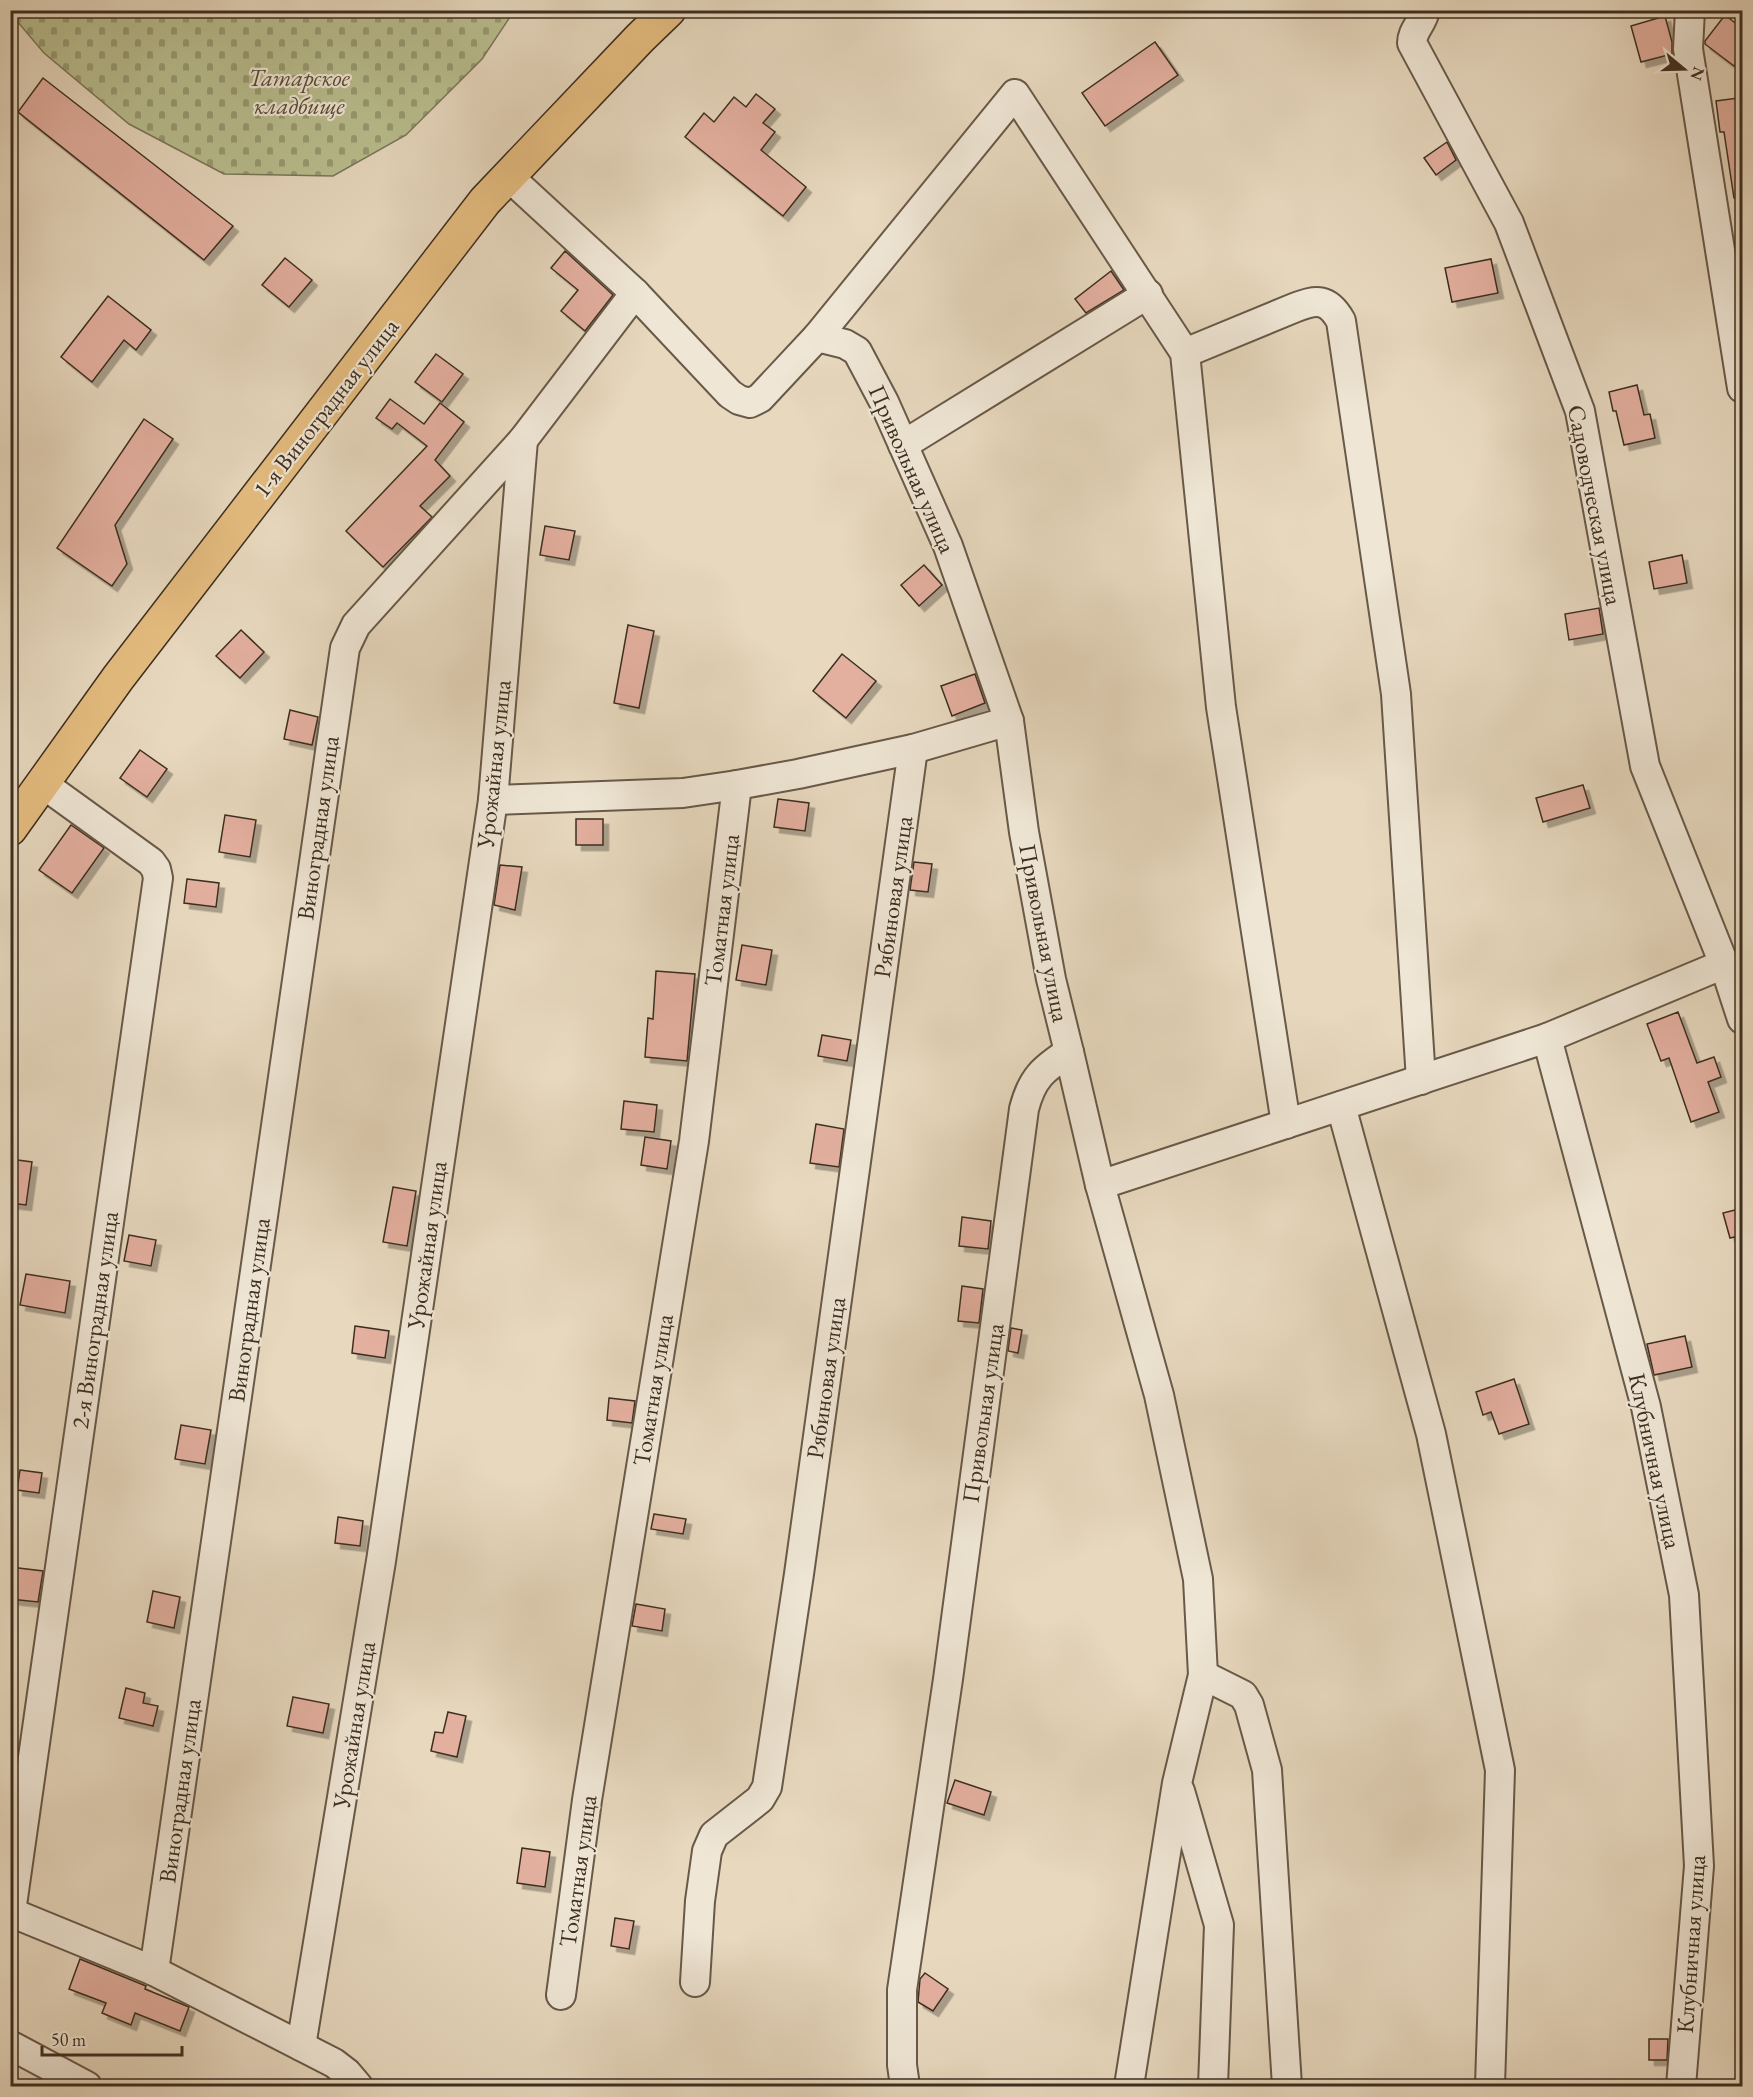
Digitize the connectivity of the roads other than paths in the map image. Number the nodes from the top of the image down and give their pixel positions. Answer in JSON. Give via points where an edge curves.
{"nodes":[{"id":1,"x":669,"y":10,"type":"edge"},
{"id":2,"x":1425,"y":10,"type":"edge"},
{"id":3,"x":1690,"y":10,"type":"edge"},
{"id":4,"x":508,"y":176,"type":"junction"},
{"id":5,"x":635,"y":293,"type":"junction"},
{"id":6,"x":1148,"y":294,"type":"junction"},
{"id":7,"x":817,"y":337,"type":"junction"},
{"id":8,"x":1185,"y":353,"type":"junction"},
{"id":9,"x":1743,"y":388,"type":"edge"},
{"id":10,"x":523,"y":440,"type":"junction"},
{"id":11,"x":903,"y":445,"type":"junction"},
{"id":12,"x":1009,"y":721,"type":"junction"},
{"id":13,"x":913,"y":749,"type":"junction"},
{"id":14,"x":43,"y":784,"type":"junction"},
{"id":15,"x":737,"y":785,"type":"junction"},
{"id":16,"x":493,"y":800,"type":"junction"},
{"id":17,"x":10,"y":829,"type":"edge"},
{"id":18,"x":1724,"y":964,"type":"junction"},
{"id":19,"x":1743,"y":1018,"type":"edge"},
{"id":20,"x":1546,"y":1038,"type":"junction"},
{"id":21,"x":1069,"y":1052,"type":"junction"},
{"id":22,"x":1421,"y":1080,"type":"junction"},
{"id":23,"x":1341,"y":1106,"type":"junction"},
{"id":24,"x":1286,"y":1124,"type":"junction"},
{"id":25,"x":1100,"y":1185,"type":"junction"},
{"id":26,"x":1203,"y":1675,"type":"junction"},
{"id":27,"x":1177,"y":1783,"type":"junction"},
{"id":28,"x":11,"y":1912,"type":"edge"},
{"id":29,"x":154,"y":1971,"type":"junction"},
{"id":30,"x":695,"y":1982,"type":"dead end"},
{"id":31,"x":561,"y":1995,"type":"dead end"},
{"id":32,"x":10,"y":2045,"type":"edge"},
{"id":33,"x":301,"y":2046,"type":"junction"},
{"id":34,"x":87,"y":2086,"type":"edge"},
{"id":35,"x":358,"y":2086,"type":"edge"},
{"id":36,"x":905,"y":2086,"type":"edge"},
{"id":37,"x":1129,"y":2086,"type":"edge"},
{"id":38,"x":1213,"y":2086,"type":"edge"},
{"id":39,"x":1287,"y":2086,"type":"edge"},
{"id":40,"x":1490,"y":2086,"type":"edge"},
{"id":41,"x":1681,"y":2086,"type":"edge"}],
"edges":[{"from":1,"to":4,"type":"main road","name":"1-я Виноградная улица"},
{"from":2,"to":18,"type":"street","name":"Садоводческая улица","via":[[1412,43],[1509,223],[1580,411],[1644,766]]},
{"from":3,"to":9,"type":"street","via":[[1688,49]]},
{"from":4,"to":5,"type":"street"},
{"from":4,"to":14,"type":"main road","name":"1-я Виноградная улица","via":[[147,640]]},
{"from":5,"to":7,"type":"street","via":[[730,394],[750,403],[770,390]]},
{"from":5,"to":10,"type":"street"},
{"from":6,"to":7,"type":"street","via":[[1016,94]]},
{"from":6,"to":8,"type":"street"},
{"from":6,"to":11,"type":"street"},
{"from":7,"to":11,"type":"street","name":"Привольная улица","via":[[857,351]]},
{"from":8,"to":22,"type":"street","via":[[1313,302],[1328,304],[1341,321],[1396,694]]},
{"from":8,"to":24,"type":"street","via":[[1221,707]]},
{"from":10,"to":16,"type":"street","name":"Урожайная улица"},
{"from":10,"to":29,"type":"street","name":"Виноградная улица","via":[[356,626],[345,648]]},
{"from":11,"to":12,"type":"street","name":"Привольная улица","via":[[948,546]]},
{"from":12,"to":13,"type":"street"},
{"from":12,"to":21,"type":"street","name":"Привольная улица","via":[[1024,832]]},
{"from":13,"to":15,"type":"street"},
{"from":13,"to":30,"type":"street","name":"Рябиновая улица","via":[[800,1574],[767,1787],[760,1800],[714,1835],[707,1851]]},
{"from":14,"to":17,"type":"main road","name":"1-я Виноградная улица"},
{"from":14,"to":28,"type":"street","name":"2-я Виноградная улица","via":[[151,862],[158,878]]},
{"from":15,"to":16,"type":"street","via":[[684,793]]},
{"from":15,"to":31,"type":"street","name":"Томатная улица","via":[[694,1141],[589,1788]]},
{"from":16,"to":33,"type":"street","name":"Урожайная улица","via":[[383,1549]]},
{"from":18,"to":19,"type":"street","name":"Садоводческая улица"},
{"from":18,"to":20,"type":"street"},
{"from":20,"to":22,"type":"street"},
{"from":20,"to":41,"type":"street","name":"Клубничная улица","via":[[1646,1407],[1684,1595],[1699,1866]]},
{"from":21,"to":25,"type":"street"},
{"from":21,"to":36,"type":"street","name":"Привольная улица","via":[[1038,1075],[1024,1109],[902,1990]]},
{"from":22,"to":23,"type":"street"},
{"from":23,"to":24,"type":"street"},
{"from":23,"to":40,"type":"street","via":[[1431,1434],[1500,1770]]},
{"from":24,"to":25,"type":"street"},
{"from":25,"to":26,"type":"street","via":[[1160,1395],[1198,1579]]},
{"from":26,"to":27,"type":"street"},
{"from":26,"to":39,"type":"street","via":[[1243,1695],[1267,1770]]},
{"from":27,"to":37,"type":"street"},
{"from":27,"to":38,"type":"street","via":[[1219,1925]]},
{"from":28,"to":29,"type":"street","name":"2-я Виноградная улица"},
{"from":29,"to":33,"type":"street","name":"2-я Виноградная улица"},
{"from":32,"to":34,"type":"street"},
{"from":33,"to":35,"type":"street","name":"2-я Виноградная улица","via":[[340,2068]]}]}
